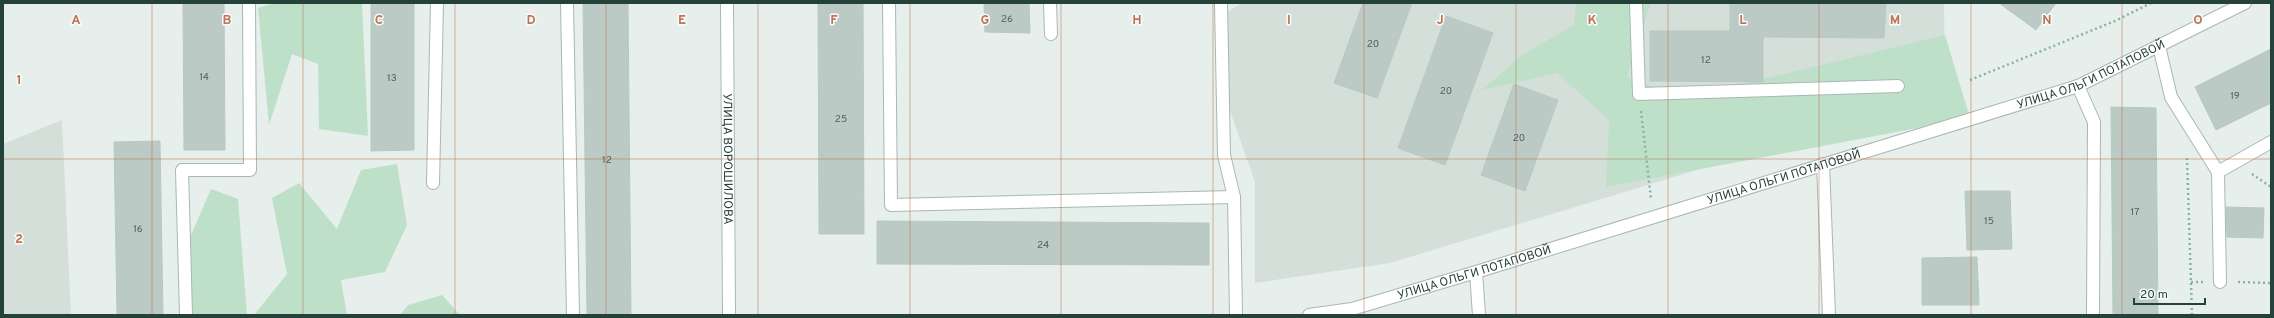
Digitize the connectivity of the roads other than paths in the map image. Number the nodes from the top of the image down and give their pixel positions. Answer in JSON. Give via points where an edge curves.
{"nodes":[{"id":1,"x":249,"y":3,"type":"edge"},
{"id":2,"x":437,"y":3,"type":"edge"},
{"id":3,"x":567,"y":3,"type":"edge"},
{"id":4,"x":727,"y":3,"type":"edge"},
{"id":5,"x":889,"y":3,"type":"edge"},
{"id":6,"x":1050,"y":3,"type":"edge"},
{"id":7,"x":1221,"y":3,"type":"edge"},
{"id":8,"x":1636,"y":3,"type":"edge"},
{"id":9,"x":2245,"y":3,"type":"edge"},
{"id":10,"x":1051,"y":34,"type":"dead end"},
{"id":11,"x":2159,"y":46,"type":"junction"},
{"id":12,"x":1898,"y":86,"type":"dead end"},
{"id":13,"x":2078,"y":86,"type":"junction"},
{"id":14,"x":2271,"y":142,"type":"edge"},
{"id":15,"x":1823,"y":164,"type":"junction"},
{"id":16,"x":2218,"y":172,"type":"junction"},
{"id":17,"x":434,"y":183,"type":"dead end"},
{"id":18,"x":1234,"y":197,"type":"junction"},
{"id":19,"x":1476,"y":272,"type":"junction"},
{"id":20,"x":2220,"y":282,"type":"dead end"},
{"id":21,"x":1351,"y":312,"type":"edge"},
{"id":22,"x":186,"y":315,"type":"edge"},
{"id":23,"x":573,"y":315,"type":"edge"},
{"id":24,"x":729,"y":315,"type":"edge"},
{"id":25,"x":1236,"y":315,"type":"edge"},
{"id":26,"x":1309,"y":315,"type":"edge"},
{"id":27,"x":1478,"y":315,"type":"edge"},
{"id":28,"x":1828,"y":315,"type":"edge"},
{"id":29,"x":2093,"y":315,"type":"edge"}],
"edges":[{"from":1,"to":22,"type":"street","via":[[250,170],[182,170]]},
{"from":2,"to":17,"type":"street"},
{"from":3,"to":23,"type":"street"},
{"from":4,"to":24,"type":"street","name":"УЛИЦА ВОРОШИЛОВА"},
{"from":5,"to":18,"type":"street","via":[[891,205]]},
{"from":6,"to":10,"type":"street"},
{"from":7,"to":18,"type":"street","via":[[1224,155]]},
{"from":8,"to":12,"type":"street","via":[[1639,94]]},
{"from":9,"to":11,"type":"street","name":"УЛИЦА ОЛЬГИ ПОТАПОВОЙ"},
{"from":11,"to":13,"type":"street","name":"УЛИЦА ОЛЬГИ ПОТАПОВОЙ"},
{"from":11,"to":16,"type":"street","via":[[2171,97]]},
{"from":13,"to":15,"type":"street","name":"УЛИЦА ОЛЬГИ ПОТАПОВОЙ"},
{"from":13,"to":29,"type":"street","via":[[2094,122]]},
{"from":14,"to":16,"type":"street"},
{"from":15,"to":19,"type":"street","name":"УЛИЦА ОЛЬГИ ПОТАПОВОЙ"},
{"from":15,"to":28,"type":"street"},
{"from":16,"to":20,"type":"street"},
{"from":18,"to":25,"type":"street"},
{"from":19,"to":21,"type":"street","name":"УЛИЦА ОЛЬГИ ПОТАПОВОЙ"},
{"from":19,"to":27,"type":"street"},
{"from":21,"to":26,"type":"street","name":"УЛИЦА ОЛЬГИ ПОТАПОВОЙ"}]}
